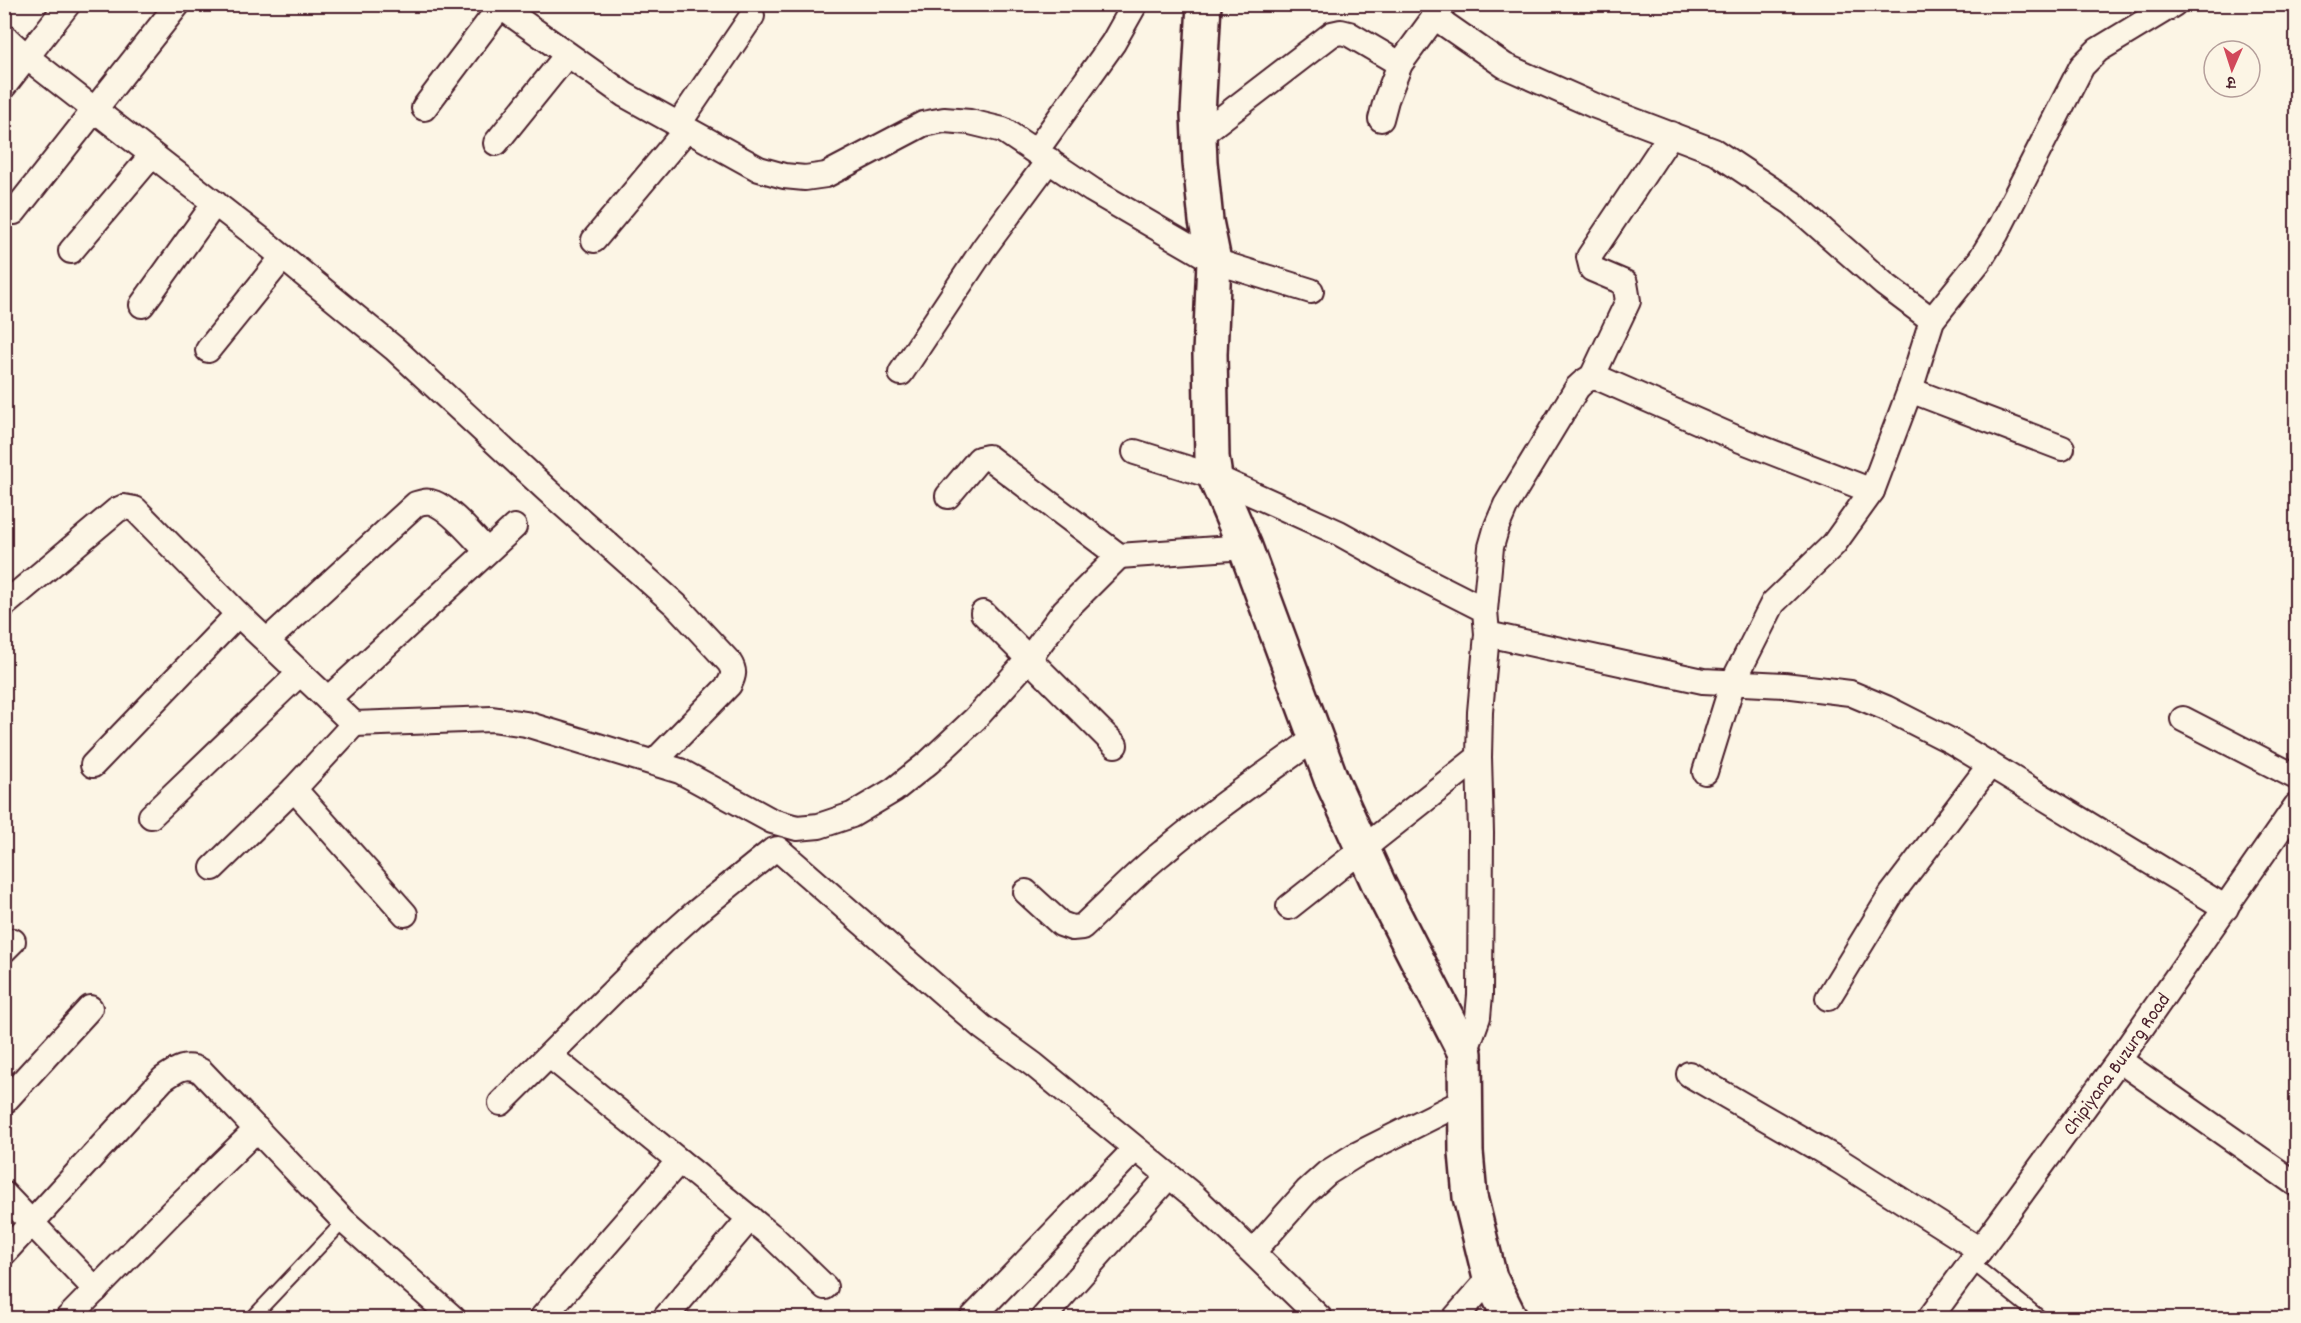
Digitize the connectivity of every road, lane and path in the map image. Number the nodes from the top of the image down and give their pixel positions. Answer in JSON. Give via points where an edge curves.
{"nodes":[{"id":1,"x":68,"y":4,"type":"edge"},
{"id":2,"x":178,"y":4,"type":"edge"},
{"id":3,"x":1135,"y":4,"type":"edge"},
{"id":4,"x":1203,"y":4,"type":"edge"},
{"id":5,"x":2174,"y":4,"type":"edge"},
{"id":6,"x":505,"y":7,"type":"edge"},
{"id":7,"x":1438,"y":9,"type":"edge"},
{"id":8,"x":752,"y":16,"type":"dead end"},
{"id":9,"x":4,"y":36,"type":"edge"},
{"id":10,"x":567,"y":55,"type":"junction"},
{"id":11,"x":28,"y":58,"type":"junction"},
{"id":12,"x":1400,"y":64,"type":"junction"},
{"id":13,"x":4,"y":86,"type":"edge"},
{"id":14,"x":424,"y":108,"type":"dead end"},
{"id":15,"x":96,"y":110,"type":"junction"},
{"id":16,"x":1381,"y":119,"type":"dead end"},
{"id":17,"x":682,"y":127,"type":"junction"},
{"id":18,"x":1671,"y":134,"type":"junction"},
{"id":19,"x":1199,"y":136,"type":"junction"},
{"id":20,"x":496,"y":143,"type":"dead end"},
{"id":21,"x":152,"y":154,"type":"junction"},
{"id":22,"x":1043,"y":156,"type":"junction"},
{"id":23,"x":215,"y":203,"type":"junction"},
{"id":24,"x":14,"y":212,"type":"dead end"},
{"id":25,"x":594,"y":240,"type":"dead end"},
{"id":26,"x":71,"y":251,"type":"dead end"},
{"id":27,"x":283,"y":257,"type":"junction"},
{"id":28,"x":1214,"y":261,"type":"junction"},
{"id":29,"x":1311,"y":291,"type":"dead end"},
{"id":30,"x":142,"y":305,"type":"dead end"},
{"id":31,"x":1932,"y":320,"type":"junction"},
{"id":32,"x":208,"y":350,"type":"dead end"},
{"id":33,"x":901,"y":373,"type":"dead end"},
{"id":34,"x":1592,"y":377,"type":"junction"},
{"id":35,"x":1910,"y":390,"type":"junction"},
{"id":36,"x":2062,"y":448,"type":"dead end"},
{"id":37,"x":1135,"y":452,"type":"dead end"},
{"id":38,"x":1215,"y":477,"type":"junction"},
{"id":39,"x":1872,"y":491,"type":"junction"},
{"id":40,"x":948,"y":496,"type":"dead end"},
{"id":41,"x":514,"y":527,"type":"dead end"},
{"id":42,"x":1245,"y":547,"type":"junction"},
{"id":43,"x":487,"y":551,"type":"junction"},
{"id":44,"x":1119,"y":556,"type":"junction"},
{"id":45,"x":4,"y":605,"type":"edge"},
{"id":46,"x":1485,"y":610,"type":"junction"},
{"id":47,"x":982,"y":613,"type":"dead end"},
{"id":48,"x":238,"y":614,"type":"junction"},
{"id":49,"x":1487,"y":634,"type":"junction"},
{"id":50,"x":267,"y":641,"type":"junction"},
{"id":51,"x":1028,"y":660,"type":"junction"},
{"id":52,"x":300,"y":673,"type":"junction"},
{"id":53,"x":1733,"y":682,"type":"junction"},
{"id":54,"x":328,"y":699,"type":"junction"},
{"id":55,"x":2183,"y":718,"type":"dead end"},
{"id":56,"x":354,"y":724,"type":"junction"},
{"id":57,"x":1314,"y":739,"type":"junction"},
{"id":58,"x":1115,"y":745,"type":"dead end"},
{"id":59,"x":1479,"y":757,"type":"junction"},
{"id":60,"x":654,"y":762,"type":"junction"},
{"id":61,"x":93,"y":765,"type":"dead end"},
{"id":62,"x":1990,"y":765,"type":"junction"},
{"id":63,"x":1705,"y":772,"type":"dead end"},
{"id":64,"x":2296,"y":777,"type":"edge"},
{"id":65,"x":294,"y":789,"type":"junction"},
{"id":66,"x":2296,"y":806,"type":"edge"},
{"id":67,"x":151,"y":816,"type":"dead end"},
{"id":68,"x":796,"y":828,"type":"junction"},
{"id":69,"x":1362,"y":847,"type":"junction"},
{"id":70,"x":778,"y":849,"type":"junction"},
{"id":71,"x":213,"y":868,"type":"dead end"},
{"id":72,"x":1026,"y":892,"type":"dead end"},
{"id":73,"x":1289,"y":907,"type":"dead end"},
{"id":74,"x":2226,"y":908,"type":"junction"},
{"id":75,"x":405,"y":914,"type":"dead end"},
{"id":76,"x":1828,"y":998,"type":"dead end"},
{"id":77,"x":90,"y":1008,"type":"dead end"},
{"id":78,"x":1465,"y":1053,"type":"junction"},
{"id":79,"x":550,"y":1056,"type":"junction"},
{"id":80,"x":2119,"y":1059,"type":"junction"},
{"id":81,"x":1689,"y":1074,"type":"dead end"},
{"id":82,"x":1466,"y":1100,"type":"junction"},
{"id":83,"x":4,"y":1102,"type":"edge"},
{"id":84,"x":501,"y":1103,"type":"dead end"},
{"id":85,"x":257,"y":1129,"type":"junction"},
{"id":86,"x":1135,"y":1149,"type":"junction"},
{"id":87,"x":679,"y":1161,"type":"junction"},
{"id":88,"x":1169,"y":1176,"type":"junction"},
{"id":89,"x":2296,"y":1184,"type":"edge"},
{"id":90,"x":4,"y":1194,"type":"edge"},
{"id":91,"x":750,"y":1218,"type":"junction"},
{"id":92,"x":345,"y":1221,"type":"junction"},
{"id":93,"x":32,"y":1224,"type":"junction"},
{"id":94,"x":4,"y":1252,"type":"edge"},
{"id":95,"x":1252,"y":1252,"type":"junction"},
{"id":96,"x":1976,"y":1256,"type":"junction"},
{"id":97,"x":1490,"y":1278,"type":"junction"},
{"id":98,"x":825,"y":1287,"type":"dead end"},
{"id":99,"x":96,"y":1290,"type":"junction"},
{"id":100,"x":68,"y":1318,"type":"edge"},
{"id":101,"x":252,"y":1318,"type":"edge"},
{"id":102,"x":453,"y":1318,"type":"edge"},
{"id":103,"x":542,"y":1318,"type":"edge"},
{"id":104,"x":665,"y":1318,"type":"edge"},
{"id":105,"x":972,"y":1318,"type":"edge"},
{"id":106,"x":1043,"y":1318,"type":"edge"},
{"id":107,"x":1320,"y":1318,"type":"edge"},
{"id":108,"x":1455,"y":1318,"type":"edge"},
{"id":109,"x":1510,"y":1318,"type":"edge"},
{"id":110,"x":1930,"y":1318,"type":"edge"},
{"id":111,"x":2041,"y":1318,"type":"edge"}],
"edges":[{"from":1,"to":11,"type":"street"},
{"from":2,"to":15,"type":"street"},
{"from":3,"to":22,"type":"street"},
{"from":4,"to":19,"type":"street"},
{"from":5,"to":31,"type":"street","via":[[2098,50],[2082,66],[1996,234]]},
{"from":6,"to":10,"type":"street"},
{"from":6,"to":14,"type":"street"},
{"from":7,"to":12,"type":"street"},
{"from":7,"to":18,"type":"street","via":[[1505,66]]},
{"from":8,"to":17,"type":"street"},
{"from":9,"to":11,"type":"street"},
{"from":10,"to":17,"type":"street","via":[[625,95]]},
{"from":10,"to":20,"type":"street"},
{"from":11,"to":13,"type":"street"},
{"from":11,"to":15,"type":"street"},
{"from":12,"to":16,"type":"street"},
{"from":12,"to":19,"type":"street","via":[[1349,34],[1332,34]]},
{"from":15,"to":21,"type":"street"},
{"from":15,"to":24,"type":"street"},
{"from":17,"to":22,"type":"street","via":[[759,170],[805,178],[826,175],[923,124],[944,120],[1003,130]]},
{"from":17,"to":25,"type":"street"},
{"from":18,"to":31,"type":"street","via":[[1714,151],[1792,203],[1884,284]]},
{"from":18,"to":34,"type":"street","via":[[1589,257],[1592,269],[1625,283],[1628,295]]},
{"from":19,"to":28,"type":"street","via":[[1206,221]]},
{"from":21,"to":23,"type":"street"},
{"from":21,"to":26,"type":"street"},
{"from":22,"to":28,"type":"street","via":[[1092,190]]},
{"from":22,"to":33,"type":"street"},
{"from":23,"to":27,"type":"street"},
{"from":23,"to":30,"type":"street"},
{"from":27,"to":32,"type":"street"},
{"from":27,"to":60,"type":"street","via":[[395,349],[676,605],[729,662],[734,676],[729,685]]},
{"from":28,"to":29,"type":"street"},
{"from":28,"to":38,"type":"street","via":[[1210,354]]},
{"from":31,"to":35,"type":"street"},
{"from":34,"to":39,"type":"street"},
{"from":34,"to":46,"type":"street","via":[[1576,388],[1506,505],[1491,547]]},
{"from":35,"to":36,"type":"street"},
{"from":35,"to":39,"type":"street"},
{"from":37,"to":38,"type":"street"},
{"from":38,"to":42,"type":"street"},
{"from":38,"to":46,"type":"street","via":[[1339,533]]},
{"from":39,"to":53,"type":"street","via":[[1834,544],[1773,603]]},
{"from":40,"to":44,"type":"street","via":[[979,459],[988,457]]},
{"from":41,"to":43,"type":"street"},
{"from":42,"to":44,"type":"street"},
{"from":42,"to":57,"type":"street"},
{"from":43,"to":50,"type":"street","via":[[442,507],[424,501],[416,504]]},
{"from":43,"to":54,"type":"street"},
{"from":44,"to":51,"type":"street","via":[[1064,611]]},
{"from":45,"to":48,"type":"street","via":[[124,507],[135,509],[145,518]]},
{"from":46,"to":49,"type":"street"},
{"from":47,"to":51,"type":"street"},
{"from":48,"to":50,"type":"street"},
{"from":48,"to":61,"type":"street"},
{"from":49,"to":53,"type":"street","via":[[1703,681]]},
{"from":49,"to":59,"type":"street"},
{"from":50,"to":52,"type":"street"},
{"from":51,"to":58,"type":"street"},
{"from":51,"to":68,"type":"street","via":[[975,719],[894,790],[852,815],[819,826]]},
{"from":52,"to":54,"type":"street"},
{"from":52,"to":67,"type":"street"},
{"from":53,"to":62,"type":"street","via":[[1850,693],[1951,741]]},
{"from":53,"to":63,"type":"street"},
{"from":54,"to":56,"type":"street"},
{"from":55,"to":64,"type":"street"},
{"from":56,"to":60,"type":"street","via":[[492,719],[526,724]]},
{"from":56,"to":65,"type":"street"},
{"from":57,"to":69,"type":"street"},
{"from":57,"to":72,"type":"street","via":[[1164,851],[1082,927],[1061,924]]},
{"from":59,"to":69,"type":"street"},
{"from":59,"to":78,"type":"street","via":[[1480,995],[1478,1017]]},
{"from":60,"to":68,"type":"street","via":[[680,771],[772,821]]},
{"from":62,"to":74,"type":"street"},
{"from":62,"to":76,"type":"street","via":[[1891,895]]},
{"from":65,"to":71,"type":"street"},
{"from":65,"to":75,"type":"street"},
{"from":66,"to":74,"type":"street","name":"Chipiyana Buzurg Road"},
{"from":68,"to":70,"type":"street"},
{"from":69,"to":73,"type":"street"},
{"from":69,"to":78,"type":"street"},
{"from":70,"to":79,"type":"street","via":[[694,914]]},
{"from":70,"to":86,"type":"street","via":[[982,1028],[1034,1065]]},
{"from":74,"to":80,"type":"street","name":"Chipiyana Buzurg Road"},
{"from":77,"to":83,"type":"street"},
{"from":78,"to":82,"type":"street"},
{"from":79,"to":84,"type":"street"},
{"from":79,"to":87,"type":"street"},
{"from":80,"to":89,"type":"street"},
{"from":80,"to":96,"type":"street","name":"Chipiyana Buzurg Road"},
{"from":81,"to":96,"type":"street","via":[[1838,1160]]},
{"from":82,"to":95,"type":"street","via":[[1354,1155],[1327,1173]]},
{"from":82,"to":97,"type":"street","via":[[1470,1197]]},
{"from":85,"to":92,"type":"street"},
{"from":85,"to":93,"type":"street","via":[[201,1071],[184,1066],[164,1079]]},
{"from":85,"to":99,"type":"street"},
{"from":86,"to":88,"type":"street"},
{"from":86,"to":105,"type":"street"},
{"from":87,"to":91,"type":"street"},
{"from":87,"to":103,"type":"street"},
{"from":88,"to":95,"type":"street"},
{"from":88,"to":106,"type":"street"},
{"from":90,"to":93,"type":"street"},
{"from":91,"to":98,"type":"street"},
{"from":91,"to":104,"type":"street"},
{"from":92,"to":101,"type":"lane"},
{"from":92,"to":102,"type":"street"},
{"from":93,"to":94,"type":"street"},
{"from":93,"to":99,"type":"street"},
{"from":95,"to":107,"type":"street"},
{"from":96,"to":110,"type":"street","name":"Chipiyana Buzurg Road"},
{"from":96,"to":111,"type":"lane"},
{"from":97,"to":108,"type":"street"},
{"from":97,"to":109,"type":"street"},
{"from":99,"to":100,"type":"street"}]}
